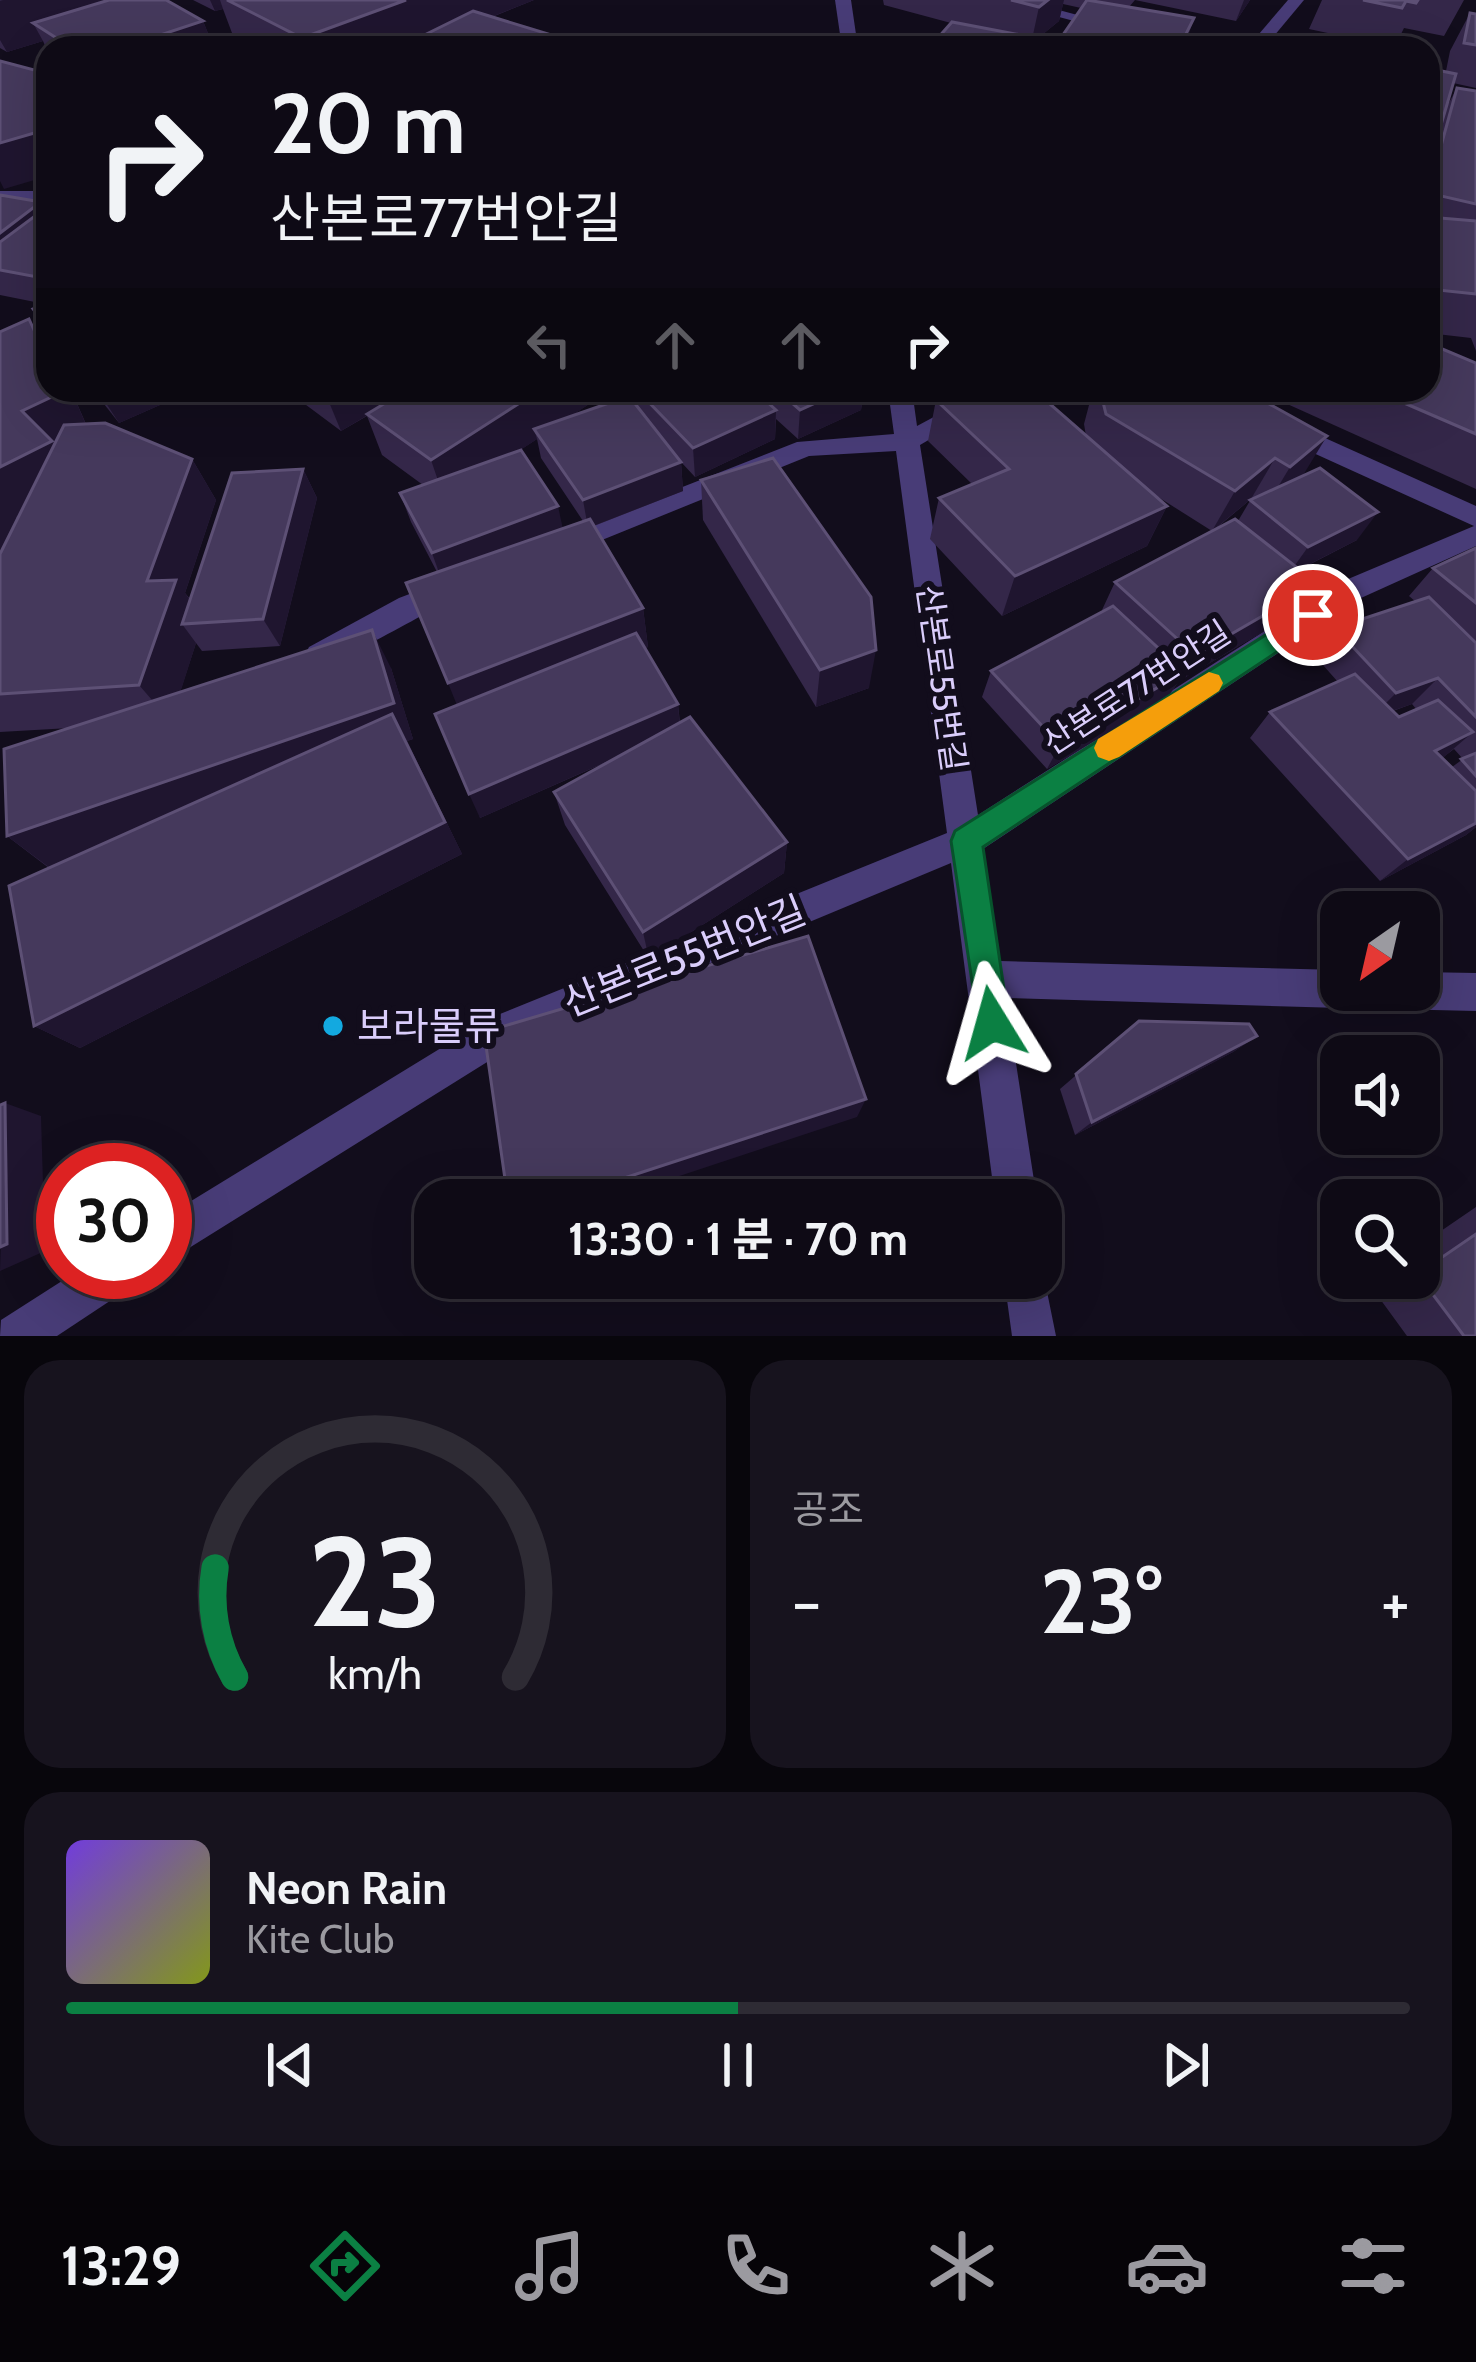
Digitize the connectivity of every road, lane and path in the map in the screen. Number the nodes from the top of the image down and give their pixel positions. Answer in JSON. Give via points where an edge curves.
{"nodes":[{"id":1,"x":843,"y":0,"type":"edge"},
{"id":2,"x":1003,"y":0,"type":"edge"},
{"id":3,"x":1296,"y":0,"type":"edge"},
{"id":4,"x":848,"y":36,"type":"edge"},
{"id":5,"x":1146,"y":36,"type":"edge"},
{"id":6,"x":1265,"y":36,"type":"edge"},
{"id":7,"x":0,"y":196,"type":"edge"},
{"id":8,"x":36,"y":197,"type":"edge"},
{"id":9,"x":902,"y":402,"type":"edge"},
{"id":10,"x":980,"y":402,"type":"edge"},
{"id":11,"x":1262,"y":420,"type":"edge"},
{"id":12,"x":908,"y":442,"type":"junction"},
{"id":13,"x":1476,"y":517,"type":"edge"},
{"id":14,"x":1476,"y":535,"type":"edge"},
{"id":15,"x":541,"y":554,"type":"edge"},
{"id":16,"x":475,"y":580,"type":"edge"},
{"id":17,"x":288,"y":672,"type":"edge"},
{"id":18,"x":966,"y":841,"type":"junction"},
{"id":19,"x":986,"y":979,"type":"junction"},
{"id":20,"x":1320,"y":987,"type":"edge"},
{"id":21,"x":1440,"y":991,"type":"edge"},
{"id":22,"x":1476,"y":992,"type":"edge"},
{"id":23,"x":1013,"y":1179,"type":"edge"},
{"id":24,"x":192,"y":1225,"type":"edge"},
{"id":25,"x":74,"y":1299,"type":"edge"},
{"id":26,"x":1029,"y":1299,"type":"edge"},
{"id":27,"x":17,"y":1336,"type":"edge"},
{"id":28,"x":1034,"y":1336,"type":"edge"}],
"edges":[{"from":1,"to":4,"type":"street"},
{"from":2,"to":5,"type":"street"},
{"from":3,"to":6,"type":"street"},
{"from":7,"to":8,"type":"street"},
{"from":9,"to":12,"type":"street","name":"산본로55번길"},
{"from":10,"to":12,"type":"street"},
{"from":11,"to":13,"type":"street"},
{"from":12,"to":15,"type":"street","via":[[806,448]]},
{"from":12,"to":18,"type":"street","name":"산본로55번길"},
{"from":14,"to":18,"type":"street","name":"산본로77번안길","via":[[1352,590]]},
{"from":16,"to":17,"type":"street"},
{"from":18,"to":19,"type":"street","name":"산본로55번길"},
{"from":18,"to":24,"type":"street","name":"산본로55번안길","via":[[503,1031]]},
{"from":19,"to":20,"type":"street"},
{"from":19,"to":23,"type":"street","name":"산본로55번길"},
{"from":21,"to":22,"type":"street"},
{"from":25,"to":27,"type":"street"},
{"from":26,"to":28,"type":"street"}]}
